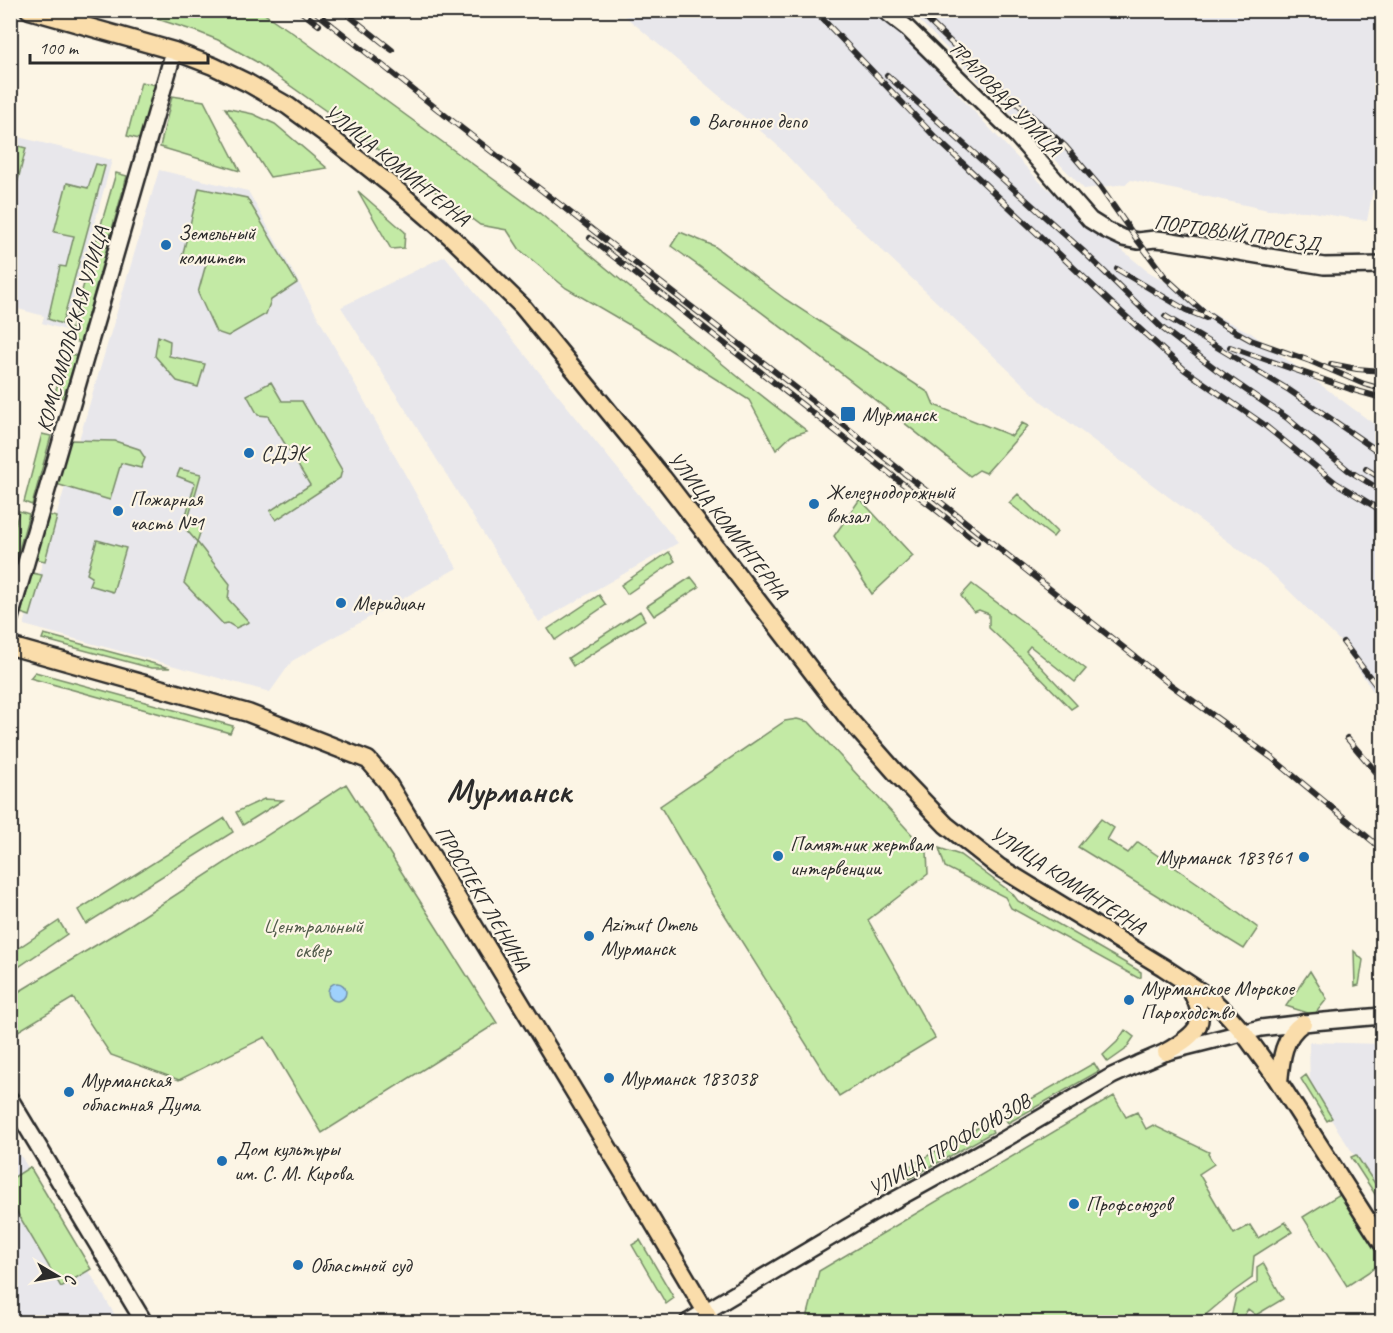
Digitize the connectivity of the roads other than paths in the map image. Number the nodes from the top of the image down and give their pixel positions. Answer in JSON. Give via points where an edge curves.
{"nodes":[{"id":1,"x":28,"y":10,"type":"edge"},
{"id":2,"x":884,"y":10,"type":"edge"},
{"id":3,"x":174,"y":51,"type":"junction"},
{"id":4,"x":1090,"y":220,"type":"joint"},
{"id":5,"x":1383,"y":265,"type":"edge"},
{"id":6,"x":10,"y":618,"type":"edge"},
{"id":7,"x":10,"y":646,"type":"edge"},
{"id":8,"x":1186,"y":983,"type":"junction"},
{"id":9,"x":1383,"y":1016,"type":"edge"},
{"id":10,"x":1303,"y":1023,"type":"junction"},
{"id":11,"x":1243,"y":1032,"type":"junction"},
{"id":12,"x":1166,"y":1052,"type":"junction"},
{"id":13,"x":1279,"y":1082,"type":"junction"},
{"id":14,"x":10,"y":1099,"type":"edge"},
{"id":15,"x":1383,"y":1243,"type":"edge"},
{"id":16,"x":709,"y":1317,"type":"edge"},
{"id":17,"x":144,"y":1323,"type":"edge"},
{"id":18,"x":688,"y":1323,"type":"edge"}],
"edges":[{"from":1,"to":3,"type":"main road","name":"УЛИЦА КОМИНТЕРНА"},
{"from":2,"to":4,"type":"street","name":"ТРАЛОВАЯ УЛИЦА","via":[[1017,136]]},
{"from":3,"to":6,"type":"street","name":"КОМСОМОЛЬСКАЯ УЛИЦА"},
{"from":3,"to":8,"type":"main road","name":"УЛИЦА КОМИНТЕРНА","via":[[288,106],[450,236],[522,306],[663,478],[847,717],[946,825],[999,867]]},
{"from":4,"to":5,"type":"street","name":"ПОРТОВЫЙ ПРОЕЗД","via":[[1123,238],[1138,241],[1166,240],[1302,264]]},
{"from":7,"to":16,"type":"main road","name":"ПРОСПЕКТ ЛЕНИНА","via":[[259,717],[368,760],[392,791]]},
{"from":8,"to":11,"type":"main road","name":"УЛИЦА КОМИНТЕРНА","via":[[1210,998]]},
{"from":8,"to":12,"type":"main road","via":[[1199,1008],[1199,1024],[1189,1038]]},
{"from":9,"to":10,"type":"street"},
{"from":10,"to":11,"type":"street"},
{"from":10,"to":13,"type":"main road","via":[[1287,1041]]},
{"from":11,"to":12,"type":"street","name":"УЛИЦА ПРОФСОЮЗОВ"},
{"from":11,"to":13,"type":"main road","name":"УЛИЦА КОМИНТЕРНА"},
{"from":12,"to":16,"type":"street","name":"УЛИЦА ПРОФСОЮЗОВ","via":[[1112,1076],[873,1212]]},
{"from":13,"to":15,"type":"main road","name":"УЛИЦА КОМИНТЕРНА"},
{"from":14,"to":17,"type":"street"},
{"from":16,"to":18,"type":"street","name":"УЛИЦА ПРОФСОЮЗОВ"}]}
